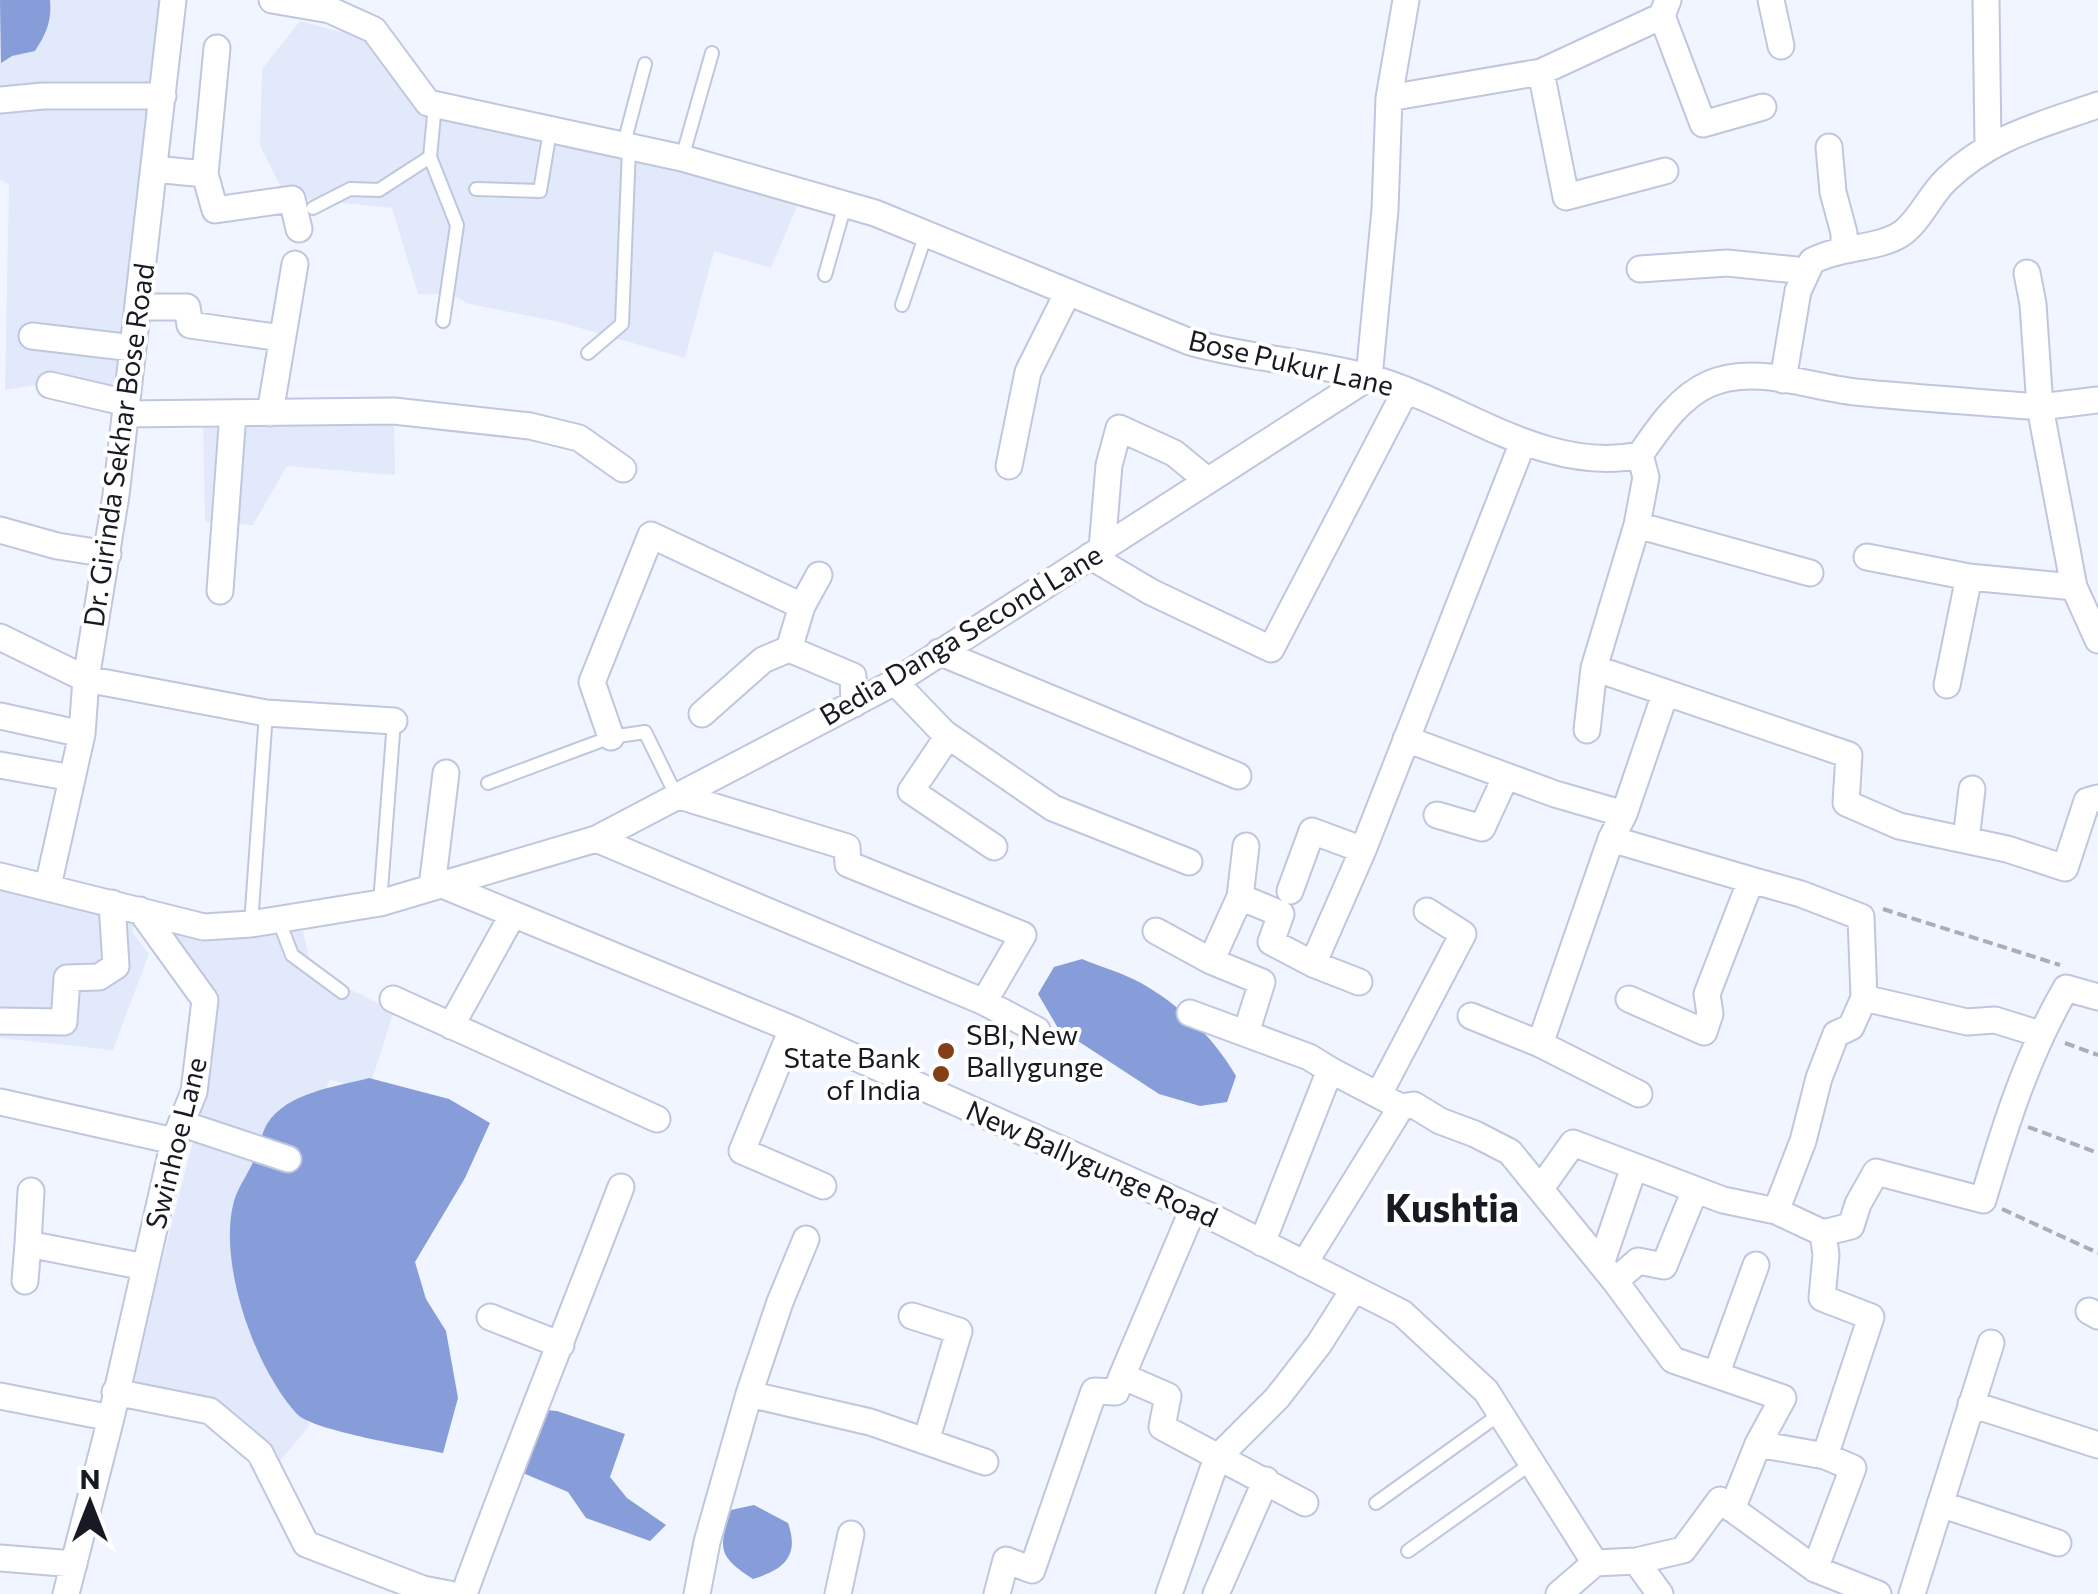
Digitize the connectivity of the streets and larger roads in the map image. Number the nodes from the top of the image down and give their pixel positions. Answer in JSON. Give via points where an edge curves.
{"nodes":[{"id":1,"x":174,"y":0,"type":"edge"},
{"id":2,"x":272,"y":0,"type":"edge"},
{"id":3,"x":1406,"y":0,"type":"edge"},
{"id":4,"x":1770,"y":0,"type":"edge"},
{"id":5,"x":1986,"y":0,"type":"edge"},
{"id":6,"x":1665,"y":8,"type":"edge"},
{"id":7,"x":1781,"y":46,"type":"dead end"},
{"id":8,"x":217,"y":48,"type":"dead end"},
{"id":9,"x":1541,"y":72,"type":"junction"},
{"id":10,"x":162,"y":96,"type":"junction"},
{"id":11,"x":1389,"y":98,"type":"junction"},
{"id":12,"x":0,"y":100,"type":"edge"},
{"id":13,"x":2098,"y":105,"type":"edge"},
{"id":14,"x":1763,"y":108,"type":"dead end"},
{"id":15,"x":1829,"y":146,"type":"dead end"},
{"id":16,"x":1988,"y":146,"type":"junction"},
{"id":17,"x":154,"y":170,"type":"junction"},
{"id":18,"x":1665,"y":171,"type":"dead end"},
{"id":19,"x":205,"y":174,"type":"junction"},
{"id":20,"x":306,"y":218,"type":"road end"},
{"id":21,"x":1844,"y":248,"type":"junction"},
{"id":22,"x":295,"y":264,"type":"dead end"},
{"id":23,"x":1640,"y":269,"type":"dead end"},
{"id":24,"x":1806,"y":272,"type":"junction"},
{"id":25,"x":2027,"y":272,"type":"dead end"},
{"id":26,"x":1067,"y":294,"type":"junction"},
{"id":27,"x":138,"y":306,"type":"junction"},
{"id":28,"x":32,"y":336,"type":"dead end"},
{"id":29,"x":282,"y":338,"type":"junction"},
{"id":30,"x":133,"y":348,"type":"junction"},
{"id":31,"x":1369,"y":377,"type":"junction"},
{"id":32,"x":1782,"y":380,"type":"junction"},
{"id":33,"x":50,"y":385,"type":"dead end"},
{"id":34,"x":1406,"y":390,"type":"junction"},
{"id":35,"x":2098,"y":400,"type":"edge"},
{"id":36,"x":2040,"y":407,"type":"junction"},
{"id":37,"x":126,"y":408,"type":"junction"},
{"id":38,"x":233,"y":413,"type":"junction"},
{"id":39,"x":270,"y":413,"type":"junction"},
{"id":40,"x":1523,"y":442,"type":"junction"},
{"id":41,"x":1640,"y":455,"type":"junction"},
{"id":42,"x":1009,"y":466,"type":"dead end"},
{"id":43,"x":623,"y":470,"type":"dead end"},
{"id":44,"x":1207,"y":480,"type":"junction"},
{"id":45,"x":1637,"y":525,"type":"junction"},
{"id":46,"x":0,"y":530,"type":"edge"},
{"id":47,"x":1096,"y":553,"type":"junction"},
{"id":48,"x":108,"y":554,"type":"junction"},
{"id":49,"x":1867,"y":557,"type":"dead end"},
{"id":50,"x":1810,"y":573,"type":"dead end"},
{"id":51,"x":819,"y":575,"type":"dead end"},
{"id":52,"x":1969,"y":578,"type":"junction"},
{"id":53,"x":2074,"y":587,"type":"junction"},
{"id":54,"x":220,"y":591,"type":"dead end"},
{"id":55,"x":802,"y":606,"type":"junction"},
{"id":56,"x":0,"y":637,"type":"edge"},
{"id":57,"x":2098,"y":640,"type":"edge"},
{"id":58,"x":790,"y":649,"type":"junction"},
{"id":59,"x":940,"y":652,"type":"junction"},
{"id":60,"x":1594,"y":668,"type":"junction"},
{"id":61,"x":86,"y":680,"type":"junction"},
{"id":62,"x":895,"y":682,"type":"junction"},
{"id":63,"x":1947,"y":685,"type":"dead end"},
{"id":64,"x":1666,"y":694,"type":"junction"},
{"id":65,"x":854,"y":704,"type":"junction"},
{"id":66,"x":702,"y":714,"type":"dead end"},
{"id":67,"x":0,"y":716,"type":"edge"},
{"id":68,"x":394,"y":721,"type":"road end"},
{"id":69,"x":1587,"y":730,"type":"dead end"},
{"id":70,"x":82,"y":734,"type":"junction"},
{"id":71,"x":948,"y":736,"type":"junction"},
{"id":72,"x":610,"y":737,"type":"road end"},
{"id":73,"x":1406,"y":739,"type":"junction"},
{"id":74,"x":0,"y":765,"type":"edge"},
{"id":75,"x":446,"y":773,"type":"dead end"},
{"id":76,"x":1238,"y":776,"type":"dead end"},
{"id":77,"x":1506,"y":776,"type":"junction"},
{"id":78,"x":72,"y":778,"type":"junction"},
{"id":79,"x":1972,"y":789,"type":"dead end"},
{"id":80,"x":676,"y":796,"type":"junction"},
{"id":81,"x":2098,"y":798,"type":"edge"},
{"id":82,"x":1436,"y":814,"type":"dead end"},
{"id":83,"x":1624,"y":814,"type":"junction"},
{"id":84,"x":596,"y":839,"type":"junction"},
{"id":85,"x":1611,"y":839,"type":"junction"},
{"id":86,"x":1966,"y":840,"type":"junction"},
{"id":87,"x":1246,"y":846,"type":"dead end"},
{"id":88,"x":994,"y":847,"type":"dead end"},
{"id":89,"x":1363,"y":850,"type":"junction"},
{"id":90,"x":1189,"y":862,"type":"dead end"},
{"id":91,"x":0,"y":876,"type":"edge"},
{"id":92,"x":1750,"y":880,"type":"junction"},
{"id":93,"x":436,"y":885,"type":"junction"},
{"id":94,"x":48,"y":886,"type":"junction"},
{"id":95,"x":1290,"y":891,"type":"dead end"},
{"id":96,"x":1240,"y":898,"type":"junction"},
{"id":97,"x":112,"y":903,"type":"junction"},
{"id":98,"x":140,"y":910,"type":"junction"},
{"id":99,"x":1426,"y":912,"type":"dead end"},
{"id":100,"x":514,"y":914,"type":"junction"},
{"id":101,"x":1230,"y":924,"type":"junction"},
{"id":102,"x":1156,"y":931,"type":"dead end"},
{"id":103,"x":1271,"y":942,"type":"junction"},
{"id":104,"x":1211,"y":960,"type":"junction"},
{"id":105,"x":1313,"y":964,"type":"junction"},
{"id":106,"x":1359,"y":982,"type":"dead end"},
{"id":107,"x":2098,"y":997,"type":"edge"},
{"id":108,"x":1864,"y":998,"type":"junction"},
{"id":109,"x":393,"y":999,"type":"dead end"},
{"id":110,"x":1629,"y":1000,"type":"dead end"},
{"id":111,"x":984,"y":1002,"type":"junction"},
{"id":112,"x":1190,"y":1013,"type":"dead end"},
{"id":113,"x":1471,"y":1016,"type":"dead end"},
{"id":114,"x":0,"y":1020,"type":"edge"},
{"id":115,"x":451,"y":1026,"type":"junction"},
{"id":116,"x":792,"y":1028,"type":"junction"},
{"id":117,"x":1037,"y":1030,"type":"dead end"},
{"id":118,"x":1246,"y":1033,"type":"junction"},
{"id":119,"x":2040,"y":1034,"type":"junction"},
{"id":120,"x":1540,"y":1044,"type":"junction"},
{"id":121,"x":1330,"y":1070,"type":"junction"},
{"id":122,"x":1640,"y":1094,"type":"dead end"},
{"id":123,"x":1390,"y":1100,"type":"junction"},
{"id":124,"x":0,"y":1102,"type":"edge"},
{"id":125,"x":657,"y":1120,"type":"dead end"},
{"id":126,"x":178,"y":1133,"type":"junction"},
{"id":127,"x":288,"y":1159,"type":"dead end"},
{"id":128,"x":1634,"y":1167,"type":"junction"},
{"id":129,"x":824,"y":1186,"type":"dead end"},
{"id":130,"x":621,"y":1187,"type":"dead end"},
{"id":131,"x":1541,"y":1188,"type":"junction"},
{"id":132,"x":1695,"y":1190,"type":"junction"},
{"id":133,"x":31,"y":1191,"type":"dead end"},
{"id":134,"x":1194,"y":1209,"type":"junction"},
{"id":135,"x":1776,"y":1211,"type":"junction"},
{"id":136,"x":1824,"y":1233,"type":"junction"},
{"id":137,"x":806,"y":1239,"type":"dead end"},
{"id":138,"x":1262,"y":1243,"type":"junction"},
{"id":139,"x":28,"y":1244,"type":"junction"},
{"id":140,"x":1304,"y":1264,"type":"junction"},
{"id":141,"x":1756,"y":1265,"type":"dead end"},
{"id":142,"x":145,"y":1267,"type":"junction"},
{"id":143,"x":1608,"y":1273,"type":"junction"},
{"id":144,"x":25,"y":1281,"type":"dead end"},
{"id":145,"x":1354,"y":1289,"type":"junction"},
{"id":146,"x":912,"y":1316,"type":"dead end"},
{"id":147,"x":490,"y":1317,"type":"dead end"},
{"id":148,"x":1991,"y":1343,"type":"dead end"},
{"id":149,"x":561,"y":1345,"type":"junction"},
{"id":150,"x":1716,"y":1375,"type":"junction"},
{"id":151,"x":1122,"y":1376,"type":"junction"},
{"id":152,"x":749,"y":1394,"type":"junction"},
{"id":153,"x":0,"y":1396,"type":"edge"},
{"id":154,"x":1971,"y":1404,"type":"junction"},
{"id":155,"x":113,"y":1405,"type":"junction"},
{"id":156,"x":926,"y":1441,"type":"junction"},
{"id":157,"x":1758,"y":1444,"type":"junction"},
{"id":158,"x":2098,"y":1445,"type":"edge"},
{"id":159,"x":1826,"y":1456,"type":"junction"},
{"id":160,"x":1217,"y":1458,"type":"junction"},
{"id":161,"x":986,"y":1462,"type":"dead end"},
{"id":162,"x":1266,"y":1480,"type":"junction"},
{"id":163,"x":1305,"y":1503,"type":"dead end"},
{"id":164,"x":1940,"y":1504,"type":"junction"},
{"id":165,"x":1732,"y":1508,"type":"junction"},
{"id":166,"x":851,"y":1534,"type":"dead end"},
{"id":167,"x":2058,"y":1543,"type":"dead end"},
{"id":168,"x":0,"y":1558,"type":"edge"},
{"id":169,"x":1636,"y":1561,"type":"junction"},
{"id":170,"x":1595,"y":1562,"type":"junction"},
{"id":171,"x":74,"y":1564,"type":"junction"},
{"id":172,"x":1815,"y":1569,"type":"junction"},
{"id":173,"x":422,"y":1591,"type":"edge"},
{"id":174,"x":66,"y":1594,"type":"edge"},
{"id":175,"x":448,"y":1594,"type":"edge"},
{"id":176,"x":464,"y":1594,"type":"edge"},
{"id":177,"x":697,"y":1594,"type":"edge"},
{"id":178,"x":838,"y":1594,"type":"edge"},
{"id":179,"x":996,"y":1594,"type":"edge"},
{"id":180,"x":1169,"y":1594,"type":"edge"},
{"id":181,"x":1216,"y":1594,"type":"edge"},
{"id":182,"x":1559,"y":1594,"type":"edge"},
{"id":183,"x":1660,"y":1594,"type":"edge"},
{"id":184,"x":1878,"y":1594,"type":"edge"},
{"id":185,"x":1912,"y":1594,"type":"edge"}],
"edges":[{"from":1,"to":10,"type":"street","name":"Dr. Girinda Sekhar Bose Road"},
{"from":2,"to":26,"type":"street","name":"Bose Pukur Lane","via":[[330,10],[374,30],[428,103],[682,158],[846,204]]},
{"from":3,"to":11,"type":"street"},
{"from":4,"to":7,"type":"street"},
{"from":5,"to":16,"type":"street"},
{"from":6,"to":9,"type":"street"},
{"from":6,"to":14,"type":"street","via":[[1703,124]]},
{"from":8,"to":19,"type":"street"},
{"from":9,"to":11,"type":"street"},
{"from":9,"to":18,"type":"street","via":[[1566,197]]},
{"from":10,"to":12,"type":"street"},
{"from":10,"to":17,"type":"street","name":"Dr. Girinda Sekhar Bose Road"},
{"from":11,"to":31,"type":"street"},
{"from":13,"to":16,"type":"street"},
{"from":15,"to":21,"type":"street"},
{"from":16,"to":21,"type":"street","via":[[1944,181],[1904,232]]},
{"from":17,"to":19,"type":"street"},
{"from":17,"to":27,"type":"street","name":"Dr. Girinda Sekhar Bose Road"},
{"from":19,"to":20,"type":"street","via":[[215,210],[292,200]]},
{"from":21,"to":24,"type":"street","via":[[1812,261]]},
{"from":22,"to":29,"type":"street"},
{"from":23,"to":24,"type":"street","via":[[1727,263]]},
{"from":24,"to":32,"type":"street"},
{"from":25,"to":36,"type":"street"},
{"from":26,"to":31,"type":"street","name":"Bose Pukur Lane","via":[[1222,351]]},
{"from":26,"to":42,"type":"street","via":[[1028,372]]},
{"from":27,"to":29,"type":"street","via":[[187,307],[190,325]]},
{"from":27,"to":30,"type":"street","name":"Dr. Girinda Sekhar Bose Road"},
{"from":28,"to":30,"type":"street"},
{"from":29,"to":39,"type":"street"},
{"from":30,"to":37,"type":"street","name":"Dr. Girinda Sekhar Bose Road"},
{"from":31,"to":34,"type":"street","name":"Bose Pukur Lane"},
{"from":31,"to":44,"type":"street","name":"Bedia Danga Second Lane"},
{"from":32,"to":36,"type":"street"},
{"from":32,"to":41,"type":"street","via":[[1707,384],[1666,416]]},
{"from":33,"to":37,"type":"street"},
{"from":34,"to":40,"type":"street","name":"Bose Pukur Lane"},
{"from":34,"to":47,"type":"street","via":[[1272,649],[1150,592]]},
{"from":35,"to":36,"type":"street"},
{"from":36,"to":53,"type":"street"},
{"from":37,"to":38,"type":"street"},
{"from":37,"to":48,"type":"street","name":"Dr. Girinda Sekhar Bose Road"},
{"from":38,"to":39,"type":"street"},
{"from":38,"to":54,"type":"street"},
{"from":39,"to":43,"type":"street","via":[[394,411],[530,426],[579,438]]},
{"from":40,"to":41,"type":"street","name":"Bose Pukur Lane","via":[[1584,459]]},
{"from":40,"to":73,"type":"street"},
{"from":41,"to":45,"type":"street","via":[[1646,477]]},
{"from":44,"to":47,"type":"street","name":"Bedia Danga Second Lane"},
{"from":44,"to":47,"type":"street","via":[[1174,453],[1119,428]]},
{"from":45,"to":50,"type":"street"},
{"from":45,"to":60,"type":"street"},
{"from":46,"to":48,"type":"street"},
{"from":47,"to":59,"type":"street","name":"Bedia Danga Second Lane"},
{"from":48,"to":61,"type":"street","name":"Dr. Girinda Sekhar Bose Road"},
{"from":49,"to":52,"type":"street"},
{"from":51,"to":55,"type":"street"},
{"from":52,"to":53,"type":"street"},
{"from":52,"to":63,"type":"street"},
{"from":53,"to":57,"type":"street"},
{"from":55,"to":58,"type":"street"},
{"from":55,"to":72,"type":"street","via":[[652,534],[592,682]]},
{"from":56,"to":61,"type":"street"},
{"from":58,"to":65,"type":"street","via":[[853,676]]},
{"from":58,"to":66,"type":"street","via":[[763,660]]},
{"from":59,"to":62,"type":"street","name":"Bedia Danga Second Lane"},
{"from":59,"to":76,"type":"street"},
{"from":60,"to":64,"type":"street"},
{"from":60,"to":69,"type":"street"},
{"from":61,"to":68,"type":"street","via":[[266,713]]},
{"from":61,"to":70,"type":"street","name":"Dr. Girinda Sekhar Bose Road"},
{"from":62,"to":65,"type":"street","name":"Bedia Danga Second Lane"},
{"from":62,"to":71,"type":"street"},
{"from":64,"to":83,"type":"street"},
{"from":64,"to":86,"type":"street","via":[[1849,755],[1846,803],[1899,826]]},
{"from":65,"to":80,"type":"street","name":"Bedia Danga Second Lane"},
{"from":67,"to":70,"type":"street"},
{"from":70,"to":78,"type":"street","name":"Dr. Girinda Sekhar Bose Road"},
{"from":71,"to":88,"type":"street","via":[[910,791]]},
{"from":71,"to":90,"type":"street","via":[[1053,808]]},
{"from":73,"to":77,"type":"street"},
{"from":73,"to":89,"type":"street"},
{"from":74,"to":78,"type":"street"},
{"from":75,"to":93,"type":"street"},
{"from":77,"to":82,"type":"street","via":[[1482,828]]},
{"from":77,"to":83,"type":"street"},
{"from":78,"to":94,"type":"street","name":"Dr. Girinda Sekhar Bose Road"},
{"from":79,"to":86,"type":"street"},
{"from":80,"to":84,"type":"street","name":"Bedia Danga Second Lane"},
{"from":80,"to":111,"type":"street","via":[[848,847],[848,864],[1022,936]]},
{"from":81,"to":86,"type":"street","via":[[2087,801],[2065,868]]},
{"from":83,"to":85,"type":"street"},
{"from":84,"to":93,"type":"street","name":"Bedia Danga Second Lane"},
{"from":84,"to":111,"type":"street"},
{"from":85,"to":92,"type":"street"},
{"from":85,"to":120,"type":"street"},
{"from":87,"to":96,"type":"street"},
{"from":89,"to":95,"type":"street","via":[[1312,831]]},
{"from":89,"to":105,"type":"street"},
{"from":91,"to":94,"type":"street"},
{"from":92,"to":108,"type":"street","via":[[1861,917]]},
{"from":92,"to":110,"type":"street","via":[[1707,994],[1704,1032]]},
{"from":93,"to":98,"type":"street","name":"Bedia Danga Second Lane","via":[[278,922],[204,926]]},
{"from":93,"to":100,"type":"street","name":"New Ballygunge Road"},
{"from":94,"to":97,"type":"street","name":"Bedia Danga Second Lane"},
{"from":96,"to":101,"type":"street"},
{"from":96,"to":103,"type":"street","via":[[1281,914]]},
{"from":97,"to":98,"type":"street","name":"Bedia Danga Second Lane"},
{"from":97,"to":114,"type":"street","via":[[116,966],[99,977],[67,978],[64,1022]]},
{"from":98,"to":126,"type":"street","name":"Swinhoe Lane","via":[[205,1000],[194,1092]]},
{"from":99,"to":123,"type":"street","via":[[1462,934]]},
{"from":100,"to":115,"type":"street"},
{"from":100,"to":116,"type":"street","name":"New Ballygunge Road"},
{"from":101,"to":103,"type":"street"},
{"from":101,"to":104,"type":"street"},
{"from":102,"to":104,"type":"street"},
{"from":103,"to":105,"type":"street"},
{"from":104,"to":118,"type":"street","via":[[1262,982]]},
{"from":105,"to":106,"type":"street"},
{"from":107,"to":119,"type":"street","via":[[2066,988]]},
{"from":108,"to":119,"type":"street"},
{"from":108,"to":135,"type":"street","via":[[1851,1027],[1836,1034]]},
{"from":109,"to":115,"type":"street"},
{"from":111,"to":117,"type":"street"},
{"from":112,"to":118,"type":"street"},
{"from":113,"to":120,"type":"street"},
{"from":115,"to":125,"type":"street"},
{"from":116,"to":129,"type":"street","via":[[742,1150]]},
{"from":116,"to":134,"type":"street","name":"New Ballygunge Road"},
{"from":118,"to":121,"type":"street"},
{"from":119,"to":136,"type":"street","via":[[1983,1200],[1876,1172],[1851,1226]]},
{"from":120,"to":122,"type":"street"},
{"from":121,"to":123,"type":"street"},
{"from":121,"to":138,"type":"street"},
{"from":123,"to":131,"type":"street","via":[[1510,1152]]},
{"from":123,"to":140,"type":"street"},
{"from":124,"to":126,"type":"street"},
{"from":126,"to":127,"type":"street"},
{"from":126,"to":142,"type":"street","name":"Swinhoe Lane"},
{"from":128,"to":131,"type":"street","via":[[1573,1143]]},
{"from":128,"to":132,"type":"street"},
{"from":128,"to":143,"type":"street"},
{"from":130,"to":149,"type":"street"},
{"from":131,"to":143,"type":"street"},
{"from":132,"to":135,"type":"street"},
{"from":132,"to":143,"type":"street","via":[[1664,1266],[1638,1260]]},
{"from":133,"to":139,"type":"street"},
{"from":134,"to":138,"type":"street","name":"New Ballygunge Road"},
{"from":134,"to":151,"type":"street"},
{"from":135,"to":136,"type":"street"},
{"from":136,"to":159,"type":"street","via":[[1822,1298],[1872,1317]]},
{"from":137,"to":152,"type":"street"},
{"from":138,"to":140,"type":"street","name":"New Ballygunge Road"},
{"from":139,"to":142,"type":"street"},
{"from":139,"to":144,"type":"street"},
{"from":140,"to":145,"type":"street","name":"New Ballygunge Road"},
{"from":141,"to":150,"type":"street"},
{"from":142,"to":155,"type":"street","name":"Swinhoe Lane"},
{"from":143,"to":150,"type":"street","via":[[1674,1360]]},
{"from":145,"to":160,"type":"street","via":[[1276,1398]]},
{"from":145,"to":170,"type":"street","name":"New Ballygunge Road","via":[[1402,1314],[1486,1391]]},
{"from":146,"to":156,"type":"street","via":[[959,1331]]},
{"from":147,"to":149,"type":"street"},
{"from":148,"to":154,"type":"street"},
{"from":149,"to":176,"type":"street"},
{"from":150,"to":157,"type":"street","via":[[1783,1398]]},
{"from":151,"to":160,"type":"street","via":[[1168,1396],[1162,1427]]},
{"from":151,"to":179,"type":"street","via":[[1116,1392],[1094,1392],[1032,1570],[1006,1560]]},
{"from":152,"to":156,"type":"street"},
{"from":152,"to":177,"type":"street"},
{"from":153,"to":155,"type":"street"},
{"from":154,"to":158,"type":"street"},
{"from":154,"to":164,"type":"street"},
{"from":155,"to":171,"type":"street","name":"Swinhoe Lane"},
{"from":155,"to":173,"type":"street","via":[[210,1411],[260,1453],[306,1544]]},
{"from":156,"to":161,"type":"street"},
{"from":157,"to":159,"type":"street"},
{"from":157,"to":165,"type":"street"},
{"from":159,"to":172,"type":"street","via":[[1853,1468]]},
{"from":160,"to":162,"type":"street"},
{"from":160,"to":180,"type":"street"},
{"from":162,"to":163,"type":"street"},
{"from":162,"to":181,"type":"street"},
{"from":164,"to":167,"type":"street"},
{"from":164,"to":185,"type":"street"},
{"from":165,"to":169,"type":"street","via":[[1720,1500],[1683,1550]]},
{"from":165,"to":172,"type":"street"},
{"from":166,"to":178,"type":"street"},
{"from":168,"to":171,"type":"street"},
{"from":169,"to":170,"type":"street"},
{"from":169,"to":183,"type":"street"},
{"from":170,"to":182,"type":"street"},
{"from":171,"to":174,"type":"street","name":"Swinhoe Lane"},
{"from":172,"to":184,"type":"street"},
{"from":173,"to":175,"type":"street"}]}
